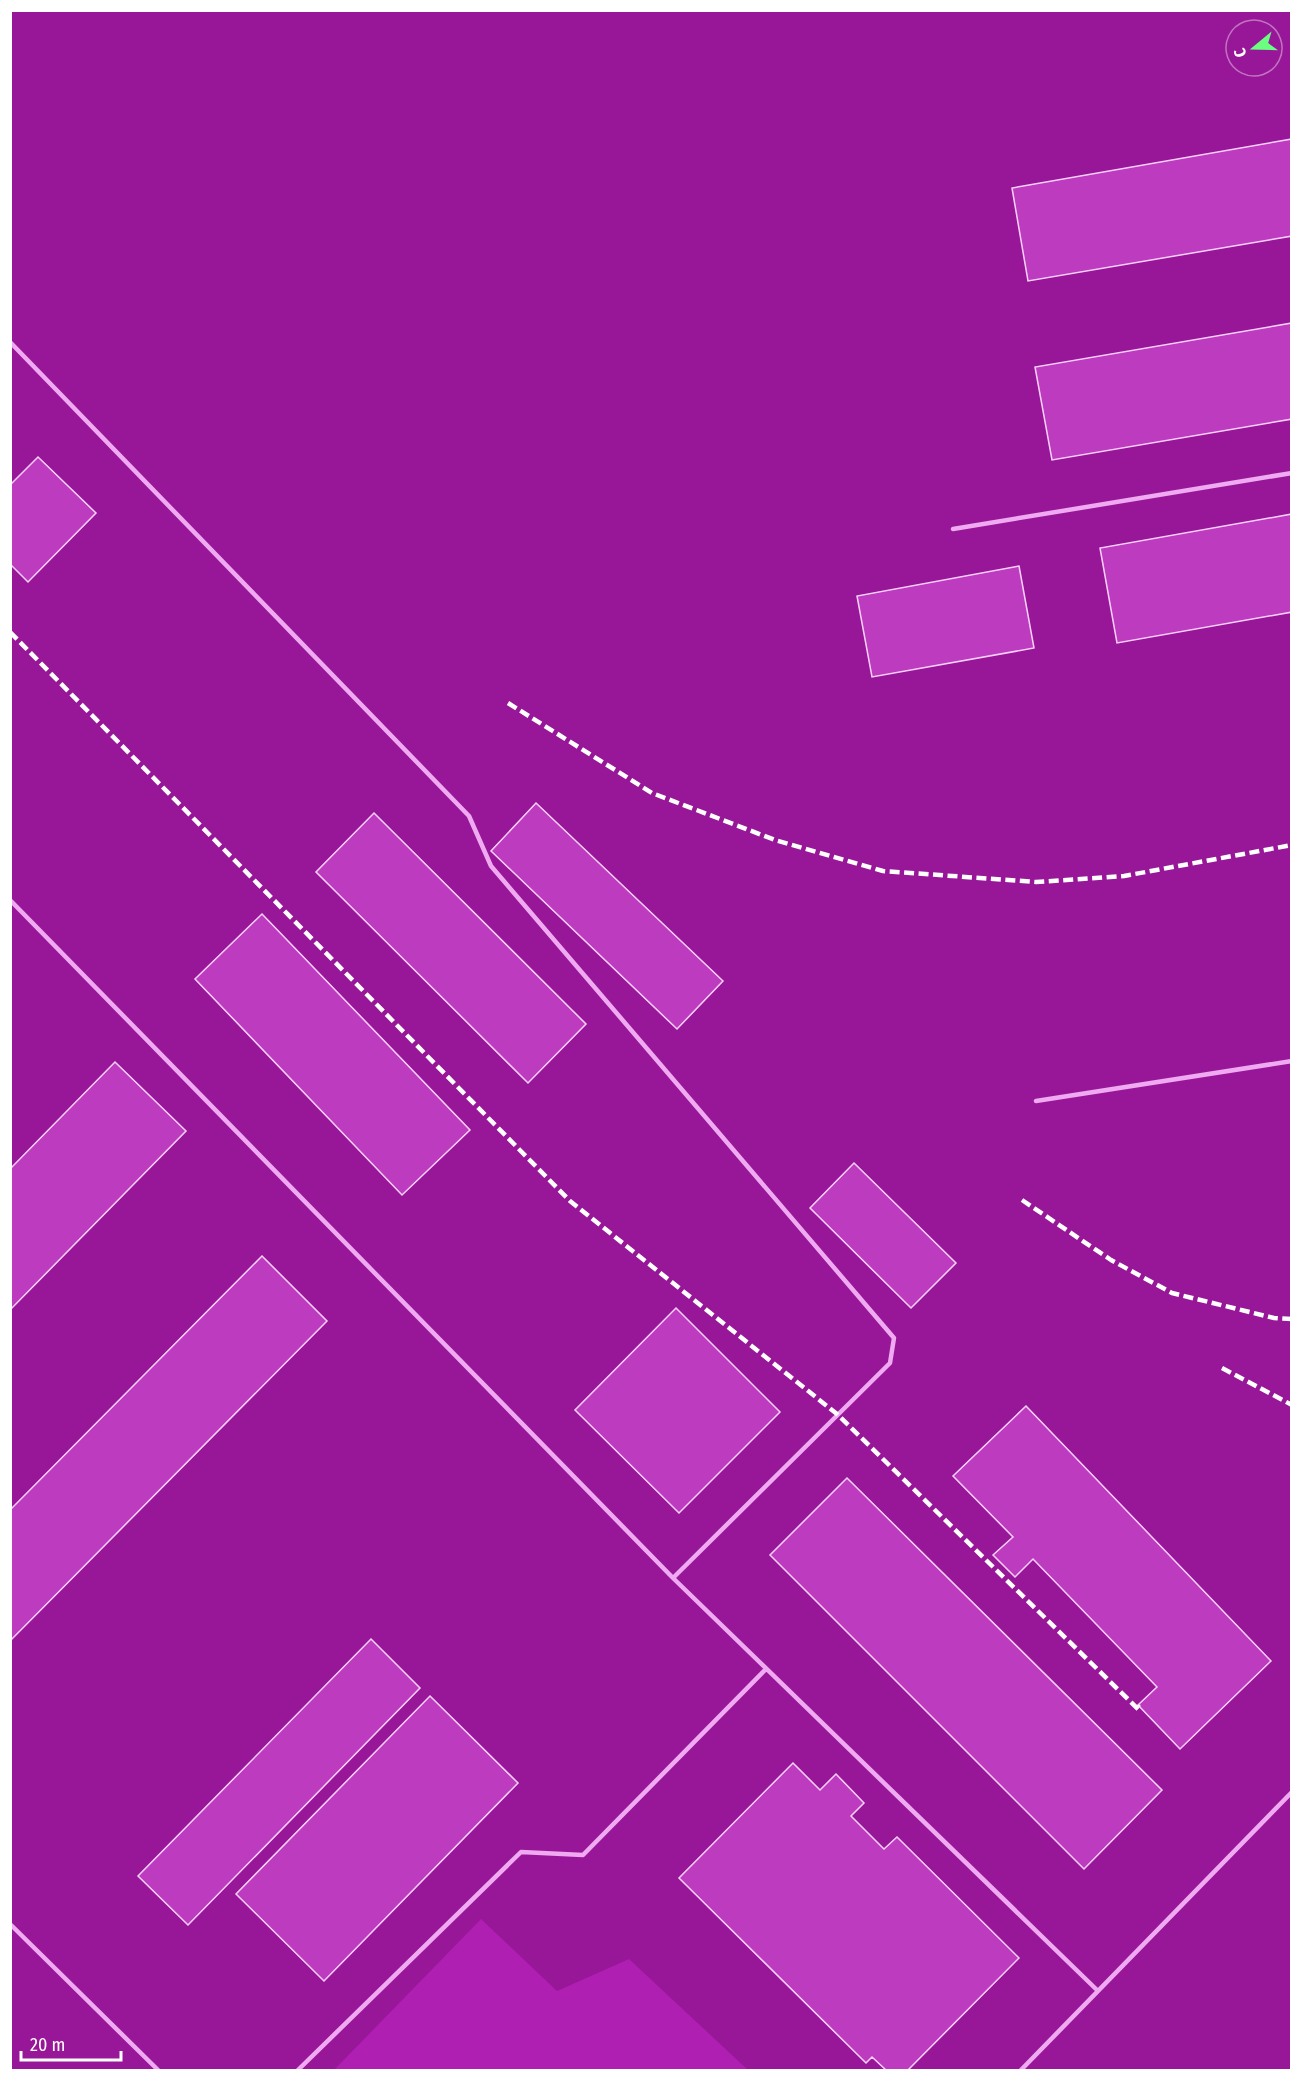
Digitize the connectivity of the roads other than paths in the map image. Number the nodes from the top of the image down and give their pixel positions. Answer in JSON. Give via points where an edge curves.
{"nodes":[{"id":1,"x":10,"y":342,"type":"edge"},
{"id":2,"x":1292,"y":473,"type":"edge"},
{"id":3,"x":953,"y":529,"type":"dead end"},
{"id":4,"x":10,"y":900,"type":"edge"},
{"id":5,"x":1292,"y":1061,"type":"edge"},
{"id":6,"x":1036,"y":1101,"type":"dead end"},
{"id":7,"x":673,"y":1578,"type":"junction"},
{"id":8,"x":766,"y":1669,"type":"junction"},
{"id":9,"x":1292,"y":1792,"type":"edge"},
{"id":10,"x":10,"y":1924,"type":"edge"},
{"id":11,"x":1098,"y":1991,"type":"junction"},
{"id":12,"x":158,"y":2070,"type":"edge"},
{"id":13,"x":298,"y":2070,"type":"edge"},
{"id":14,"x":1021,"y":2070,"type":"edge"}],
"edges":[{"from":1,"to":7,"type":"lane","via":[[469,816],[490,866],[894,1338],[890,1363]]},
{"from":2,"to":3,"type":"lane"},
{"from":4,"to":7,"type":"lane"},
{"from":5,"to":6,"type":"lane"},
{"from":7,"to":8,"type":"lane"},
{"from":8,"to":11,"type":"lane"},
{"from":8,"to":13,"type":"lane","via":[[583,1855],[520,1852]]},
{"from":9,"to":11,"type":"lane"},
{"from":10,"to":12,"type":"lane"},
{"from":11,"to":14,"type":"lane"}]}
